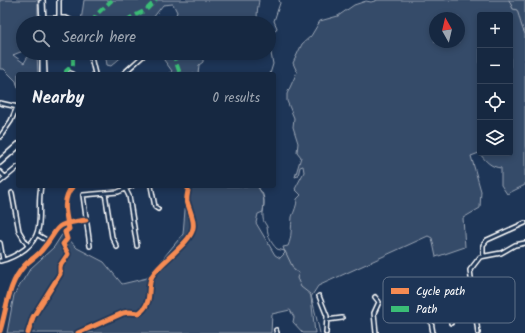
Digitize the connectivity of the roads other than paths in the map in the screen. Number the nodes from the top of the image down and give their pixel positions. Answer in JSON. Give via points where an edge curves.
{"nodes":[{"id":1,"x":42,"y":0,"type":"edge"},
{"id":2,"x":59,"y":0,"type":"edge"},
{"id":3,"x":43,"y":16,"type":"edge"},
{"id":4,"x":59,"y":16,"type":"edge"},
{"id":5,"x":43,"y":60,"type":"edge"},
{"id":6,"x":92,"y":60,"type":"edge"},
{"id":7,"x":139,"y":60,"type":"edge"},
{"id":8,"x":43,"y":72,"type":"edge"},
{"id":9,"x":95,"y":72,"type":"edge"},
{"id":10,"x":125,"y":72,"type":"edge"},
{"id":11,"x":0,"y":103,"type":"edge"},
{"id":12,"x":16,"y":107,"type":"edge"},
{"id":13,"x":16,"y":109,"type":"edge"},
{"id":14,"x":0,"y":137,"type":"edge"},
{"id":15,"x":16,"y":146,"type":"edge"},
{"id":16,"x":16,"y":150,"type":"edge"},
{"id":17,"x":0,"y":160,"type":"edge"},
{"id":18,"x":0,"y":163,"type":"edge"},
{"id":19,"x":16,"y":169,"type":"edge"},
{"id":20,"x":0,"y":172,"type":"edge"},
{"id":21,"x":5,"y":177,"type":"junction"},
{"id":22,"x":0,"y":182,"type":"edge"},
{"id":23,"x":41,"y":188,"type":"edge"},
{"id":24,"x":126,"y":188,"type":"edge"},
{"id":25,"x":151,"y":188,"type":"edge"},
{"id":26,"x":12,"y":193,"type":"dead end"},
{"id":27,"x":105,"y":194,"type":"junction"},
{"id":28,"x":158,"y":209,"type":"dead end"},
{"id":29,"x":86,"y":220,"type":"junction"},
{"id":30,"x":525,"y":223,"type":"edge"},
{"id":31,"x":38,"y":235,"type":"junction"},
{"id":32,"x":48,"y":241,"type":"junction"},
{"id":33,"x":525,"y":243,"type":"edge"},
{"id":34,"x":0,"y":244,"type":"edge"},
{"id":35,"x":28,"y":246,"type":"junction"},
{"id":36,"x":90,"y":246,"type":"dead end"},
{"id":37,"x":137,"y":246,"type":"dead end"},
{"id":38,"x":117,"y":247,"type":"dead end"},
{"id":39,"x":483,"y":256,"type":"junction"},
{"id":40,"x":2,"y":260,"type":"edge"},
{"id":41,"x":471,"y":277,"type":"edge"},
{"id":42,"x":319,"y":296,"type":"dead end"},
{"id":43,"x":375,"y":297,"type":"dead end"},
{"id":44,"x":342,"y":318,"type":"dead end"},
{"id":45,"x":327,"y":320,"type":"junction"},
{"id":46,"x":431,"y":323,"type":"edge"},
{"id":47,"x":477,"y":323,"type":"edge"},
{"id":48,"x":0,"y":331,"type":"edge"},
{"id":49,"x":326,"y":333,"type":"edge"},
{"id":50,"x":376,"y":333,"type":"edge"},
{"id":51,"x":433,"y":333,"type":"edge"},
{"id":52,"x":478,"y":333,"type":"edge"}],
"edges":[{"from":1,"to":3,"type":"street"},
{"from":2,"to":4,"type":"street"},
{"from":5,"to":8,"type":"street"},
{"from":6,"to":9,"type":"street"},
{"from":7,"to":10,"type":"street"},
{"from":11,"to":12,"type":"street"},
{"from":13,"to":14,"type":"street"},
{"from":15,"to":17,"type":"street"},
{"from":16,"to":18,"type":"street"},
{"from":19,"to":21,"type":"street"},
{"from":20,"to":21,"type":"street"},
{"from":21,"to":22,"type":"street"},
{"from":23,"to":31,"type":"street"},
{"from":24,"to":27,"type":"street"},
{"from":24,"to":37,"type":"street"},
{"from":25,"to":28,"type":"street","via":[[155,207]]},
{"from":26,"to":35,"type":"street","via":[[19,231]]},
{"from":27,"to":29,"type":"street","via":[[83,195]]},
{"from":27,"to":38,"type":"street","via":[[112,237]]},
{"from":29,"to":32,"type":"street","via":[[60,225]]},
{"from":29,"to":36,"type":"street"},
{"from":30,"to":39,"type":"street","via":[[485,242]]},
{"from":31,"to":32,"type":"street"},
{"from":31,"to":35,"type":"street"},
{"from":32,"to":48,"type":"street","via":[[37,256],[24,266],[9,293]]},
{"from":33,"to":39,"type":"street","via":[[501,253]]},
{"from":34,"to":40,"type":"street"},
{"from":35,"to":40,"type":"street","via":[[11,258]]},
{"from":39,"to":41,"type":"street","via":[[470,271]]},
{"from":42,"to":45,"type":"street"},
{"from":43,"to":50,"type":"street","via":[[379,302],[374,313]]},
{"from":44,"to":45,"type":"street"},
{"from":45,"to":49,"type":"street"},
{"from":46,"to":51,"type":"street"},
{"from":47,"to":52,"type":"street"}]}
